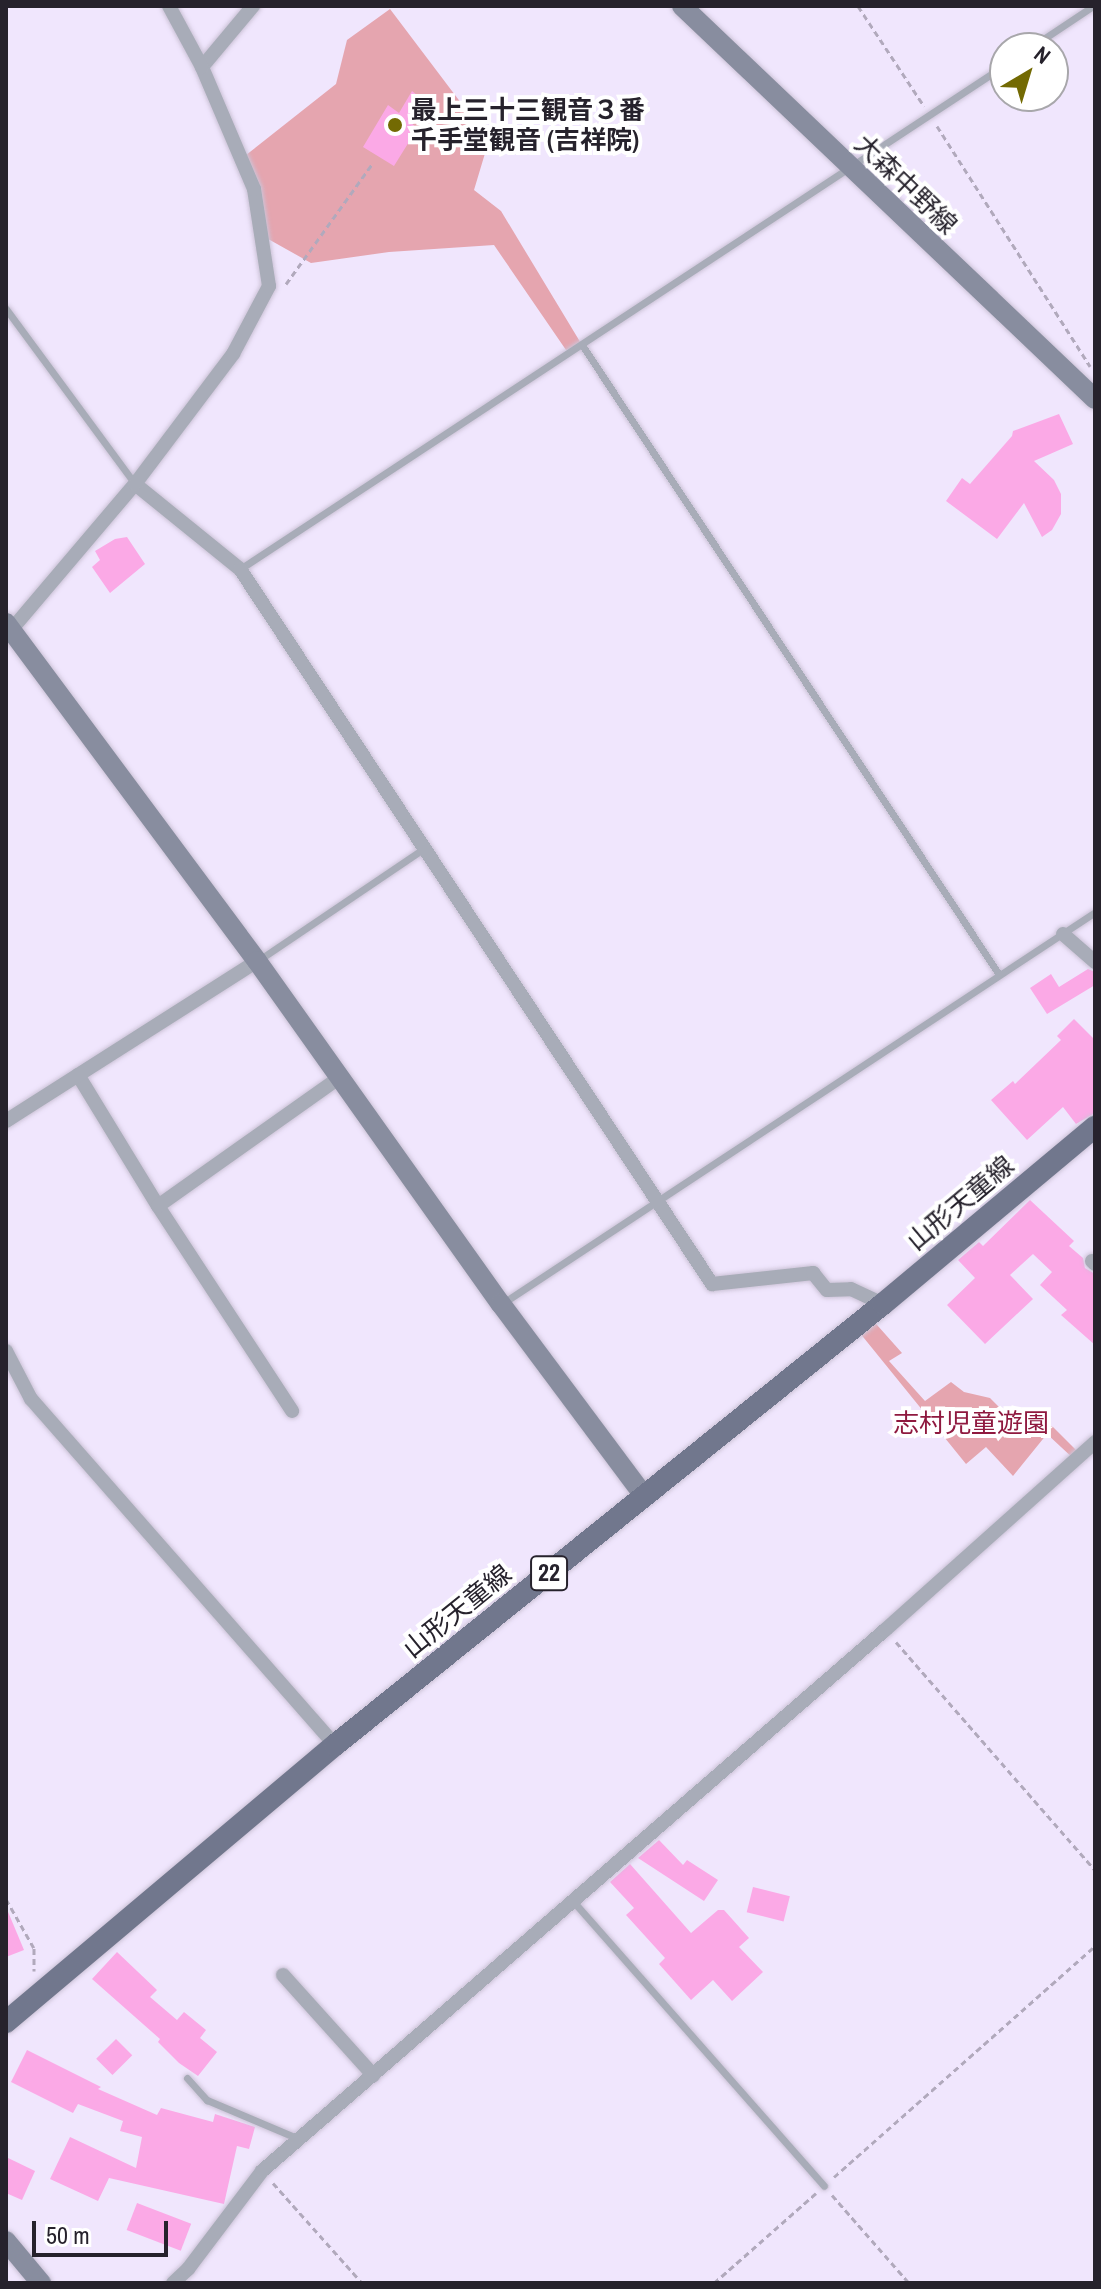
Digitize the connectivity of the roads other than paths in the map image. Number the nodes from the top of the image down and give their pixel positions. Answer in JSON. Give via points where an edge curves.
{"nodes":[{"id":1,"x":169,"y":6,"type":"edge"},
{"id":2,"x":253,"y":6,"type":"edge"},
{"id":3,"x":682,"y":6,"type":"edge"},
{"id":4,"x":1093,"y":6,"type":"edge"},
{"id":5,"x":1054,"y":32,"type":"edge"},
{"id":6,"x":202,"y":67,"type":"junction"},
{"id":7,"x":989,"y":75,"type":"edge"},
{"id":8,"x":850,"y":167,"type":"junction"},
{"id":9,"x":6,"y":309,"type":"edge"},
{"id":10,"x":582,"y":345,"type":"junction"},
{"id":11,"x":1095,"y":399,"type":"edge"},
{"id":12,"x":135,"y":484,"type":"junction"},
{"id":13,"x":240,"y":569,"type":"junction"},
{"id":14,"x":8,"y":630,"type":"edge"},
{"id":15,"x":423,"y":849,"type":"junction"},
{"id":16,"x":1095,"y":912,"type":"edge"},
{"id":17,"x":1063,"y":934,"type":"junction"},
{"id":18,"x":257,"y":961,"type":"junction"},
{"id":19,"x":1095,"y":962,"type":"edge"},
{"id":20,"x":998,"y":973,"type":"junction"},
{"id":21,"x":78,"y":1075,"type":"junction"},
{"id":22,"x":340,"y":1077,"type":"junction"},
{"id":23,"x":6,"y":1121,"type":"edge"},
{"id":24,"x":1095,"y":1127,"type":"edge"},
{"id":25,"x":657,"y":1199,"type":"junction"},
{"id":26,"x":158,"y":1206,"type":"junction"},
{"id":27,"x":501,"y":1304,"type":"junction"},
{"id":28,"x":883,"y":1304,"type":"junction"},
{"id":29,"x":6,"y":1351,"type":"edge"},
{"id":30,"x":292,"y":1411,"type":"dead end"},
{"id":31,"x":1095,"y":1442,"type":"edge"},
{"id":32,"x":644,"y":1496,"type":"junction"},
{"id":33,"x":335,"y":1745,"type":"junction"},
{"id":34,"x":572,"y":1900,"type":"junction"},
{"id":35,"x":283,"y":1975,"type":"dead end"},
{"id":36,"x":6,"y":2022,"type":"edge"},
{"id":37,"x":373,"y":2075,"type":"junction"},
{"id":38,"x":187,"y":2078,"type":"dead end"},
{"id":39,"x":299,"y":2139,"type":"junction"},
{"id":40,"x":824,"y":2186,"type":"road end"},
{"id":41,"x":6,"y":2241,"type":"edge"},
{"id":42,"x":41,"y":2283,"type":"edge"},
{"id":43,"x":173,"y":2283,"type":"edge"}],
"edges":[{"from":1,"to":6,"type":"street"},
{"from":2,"to":6,"type":"street"},
{"from":3,"to":8,"type":"street","name":"大森中野線"},
{"from":4,"to":5,"type":"lane"},
{"from":6,"to":12,"type":"street","via":[[254,189],[269,286],[233,354]]},
{"from":7,"to":8,"type":"lane"},
{"from":8,"to":10,"type":"lane"},
{"from":8,"to":11,"type":"street","name":"大森中野線"},
{"from":9,"to":12,"type":"lane"},
{"from":10,"to":13,"type":"lane"},
{"from":10,"to":20,"type":"lane"},
{"from":12,"to":13,"type":"street"},
{"from":12,"to":14,"type":"street"},
{"from":13,"to":15,"type":"street"},
{"from":14,"to":18,"type":"street"},
{"from":15,"to":18,"type":"lane"},
{"from":15,"to":25,"type":"street"},
{"from":16,"to":17,"type":"lane"},
{"from":17,"to":19,"type":"street"},
{"from":17,"to":20,"type":"lane"},
{"from":18,"to":21,"type":"street"},
{"from":18,"to":22,"type":"street"},
{"from":20,"to":25,"type":"lane"},
{"from":21,"to":23,"type":"street"},
{"from":21,"to":26,"type":"street"},
{"from":22,"to":26,"type":"street"},
{"from":22,"to":27,"type":"street"},
{"from":24,"to":28,"type":"main road","name":"山形天童線","number":"22"},
{"from":25,"to":27,"type":"lane"},
{"from":25,"to":28,"type":"street","via":[[712,1284],[813,1273],[827,1290],[851,1289]]},
{"from":26,"to":30,"type":"street"},
{"from":27,"to":32,"type":"street"},
{"from":28,"to":32,"type":"main road","name":"山形天童線","number":"22"},
{"from":29,"to":33,"type":"street","via":[[31,1399]]},
{"from":31,"to":34,"type":"street"},
{"from":32,"to":33,"type":"main road","name":"山形天童線","number":"22"},
{"from":33,"to":36,"type":"main road","name":"山形天童線","number":"22"},
{"from":34,"to":37,"type":"street"},
{"from":34,"to":40,"type":"lane"},
{"from":35,"to":37,"type":"street"},
{"from":37,"to":39,"type":"street"},
{"from":38,"to":39,"type":"lane","via":[[207,2100]]},
{"from":39,"to":43,"type":"street","via":[[262,2171]]},
{"from":41,"to":42,"type":"street"}]}
